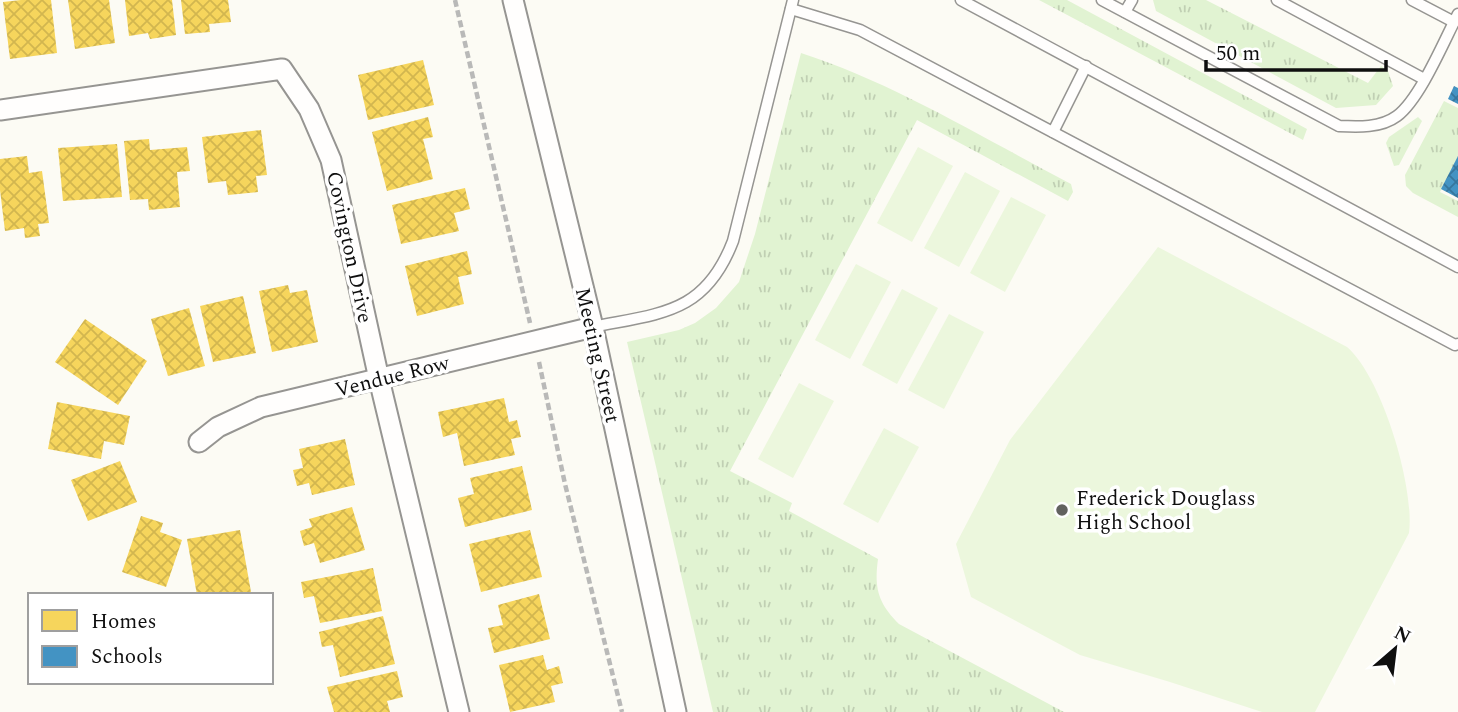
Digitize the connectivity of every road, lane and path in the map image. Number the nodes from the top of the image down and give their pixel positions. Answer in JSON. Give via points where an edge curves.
{"nodes":[{"id":1,"x":455,"y":0,"type":"edge"},
{"id":2,"x":513,"y":0,"type":"edge"},
{"id":3,"x":961,"y":0,"type":"edge"},
{"id":4,"x":1102,"y":0,"type":"edge"},
{"id":5,"x":1132,"y":0,"type":"edge"},
{"id":6,"x":1277,"y":0,"type":"edge"},
{"id":7,"x":1412,"y":0,"type":"edge"},
{"id":8,"x":792,"y":4,"type":"edge"},
{"id":9,"x":1125,"y":12,"type":"junction"},
{"id":10,"x":1456,"y":18,"type":"edge"},
{"id":11,"x":1086,"y":66,"type":"junction"},
{"id":12,"x":1424,"y":79,"type":"junction"},
{"id":13,"x":0,"y":110,"type":"edge"},
{"id":14,"x":1053,"y":132,"type":"junction"},
{"id":15,"x":1458,"y":267,"type":"edge"},
{"id":16,"x":530,"y":323,"type":"dead end"},
{"id":17,"x":593,"y":327,"type":"junction"},
{"id":18,"x":1458,"y":344,"type":"edge"},
{"id":19,"x":537,"y":356,"type":"dead end"},
{"id":20,"x":379,"y":379,"type":"junction"},
{"id":21,"x":199,"y":442,"type":"dead end"},
{"id":22,"x":458,"y":712,"type":"edge"},
{"id":23,"x":622,"y":712,"type":"edge"},
{"id":24,"x":676,"y":712,"type":"edge"}],
"edges":[{"from":1,"to":16,"type":"path"},
{"from":2,"to":17,"type":"street","name":"Meeting Street"},
{"from":3,"to":11,"type":"lane"},
{"from":4,"to":9,"type":"lane"},
{"from":5,"to":9,"type":"lane"},
{"from":6,"to":12,"type":"lane"},
{"from":7,"to":10,"type":"lane"},
{"from":8,"to":14,"type":"lane","via":[[860,30]]},
{"from":8,"to":17,"type":"lane","via":[[724,264],[692,300],[667,312]]},
{"from":9,"to":12,"type":"lane","via":[[1339,126],[1366,127],[1396,117]]},
{"from":10,"to":12,"type":"lane"},
{"from":11,"to":14,"type":"lane"},
{"from":11,"to":15,"type":"lane"},
{"from":13,"to":20,"type":"street","name":"Covington Drive","via":[[282,69],[309,109],[331,160]]},
{"from":14,"to":18,"type":"lane"},
{"from":17,"to":20,"type":"street","name":"Vendue Row"},
{"from":17,"to":24,"type":"street","name":"Meeting Street"},
{"from":19,"to":23,"type":"path"},
{"from":20,"to":21,"type":"street","name":"Vendue Row","via":[[261,407],[239,415]]},
{"from":20,"to":22,"type":"street","name":"Covington Drive"}]}
